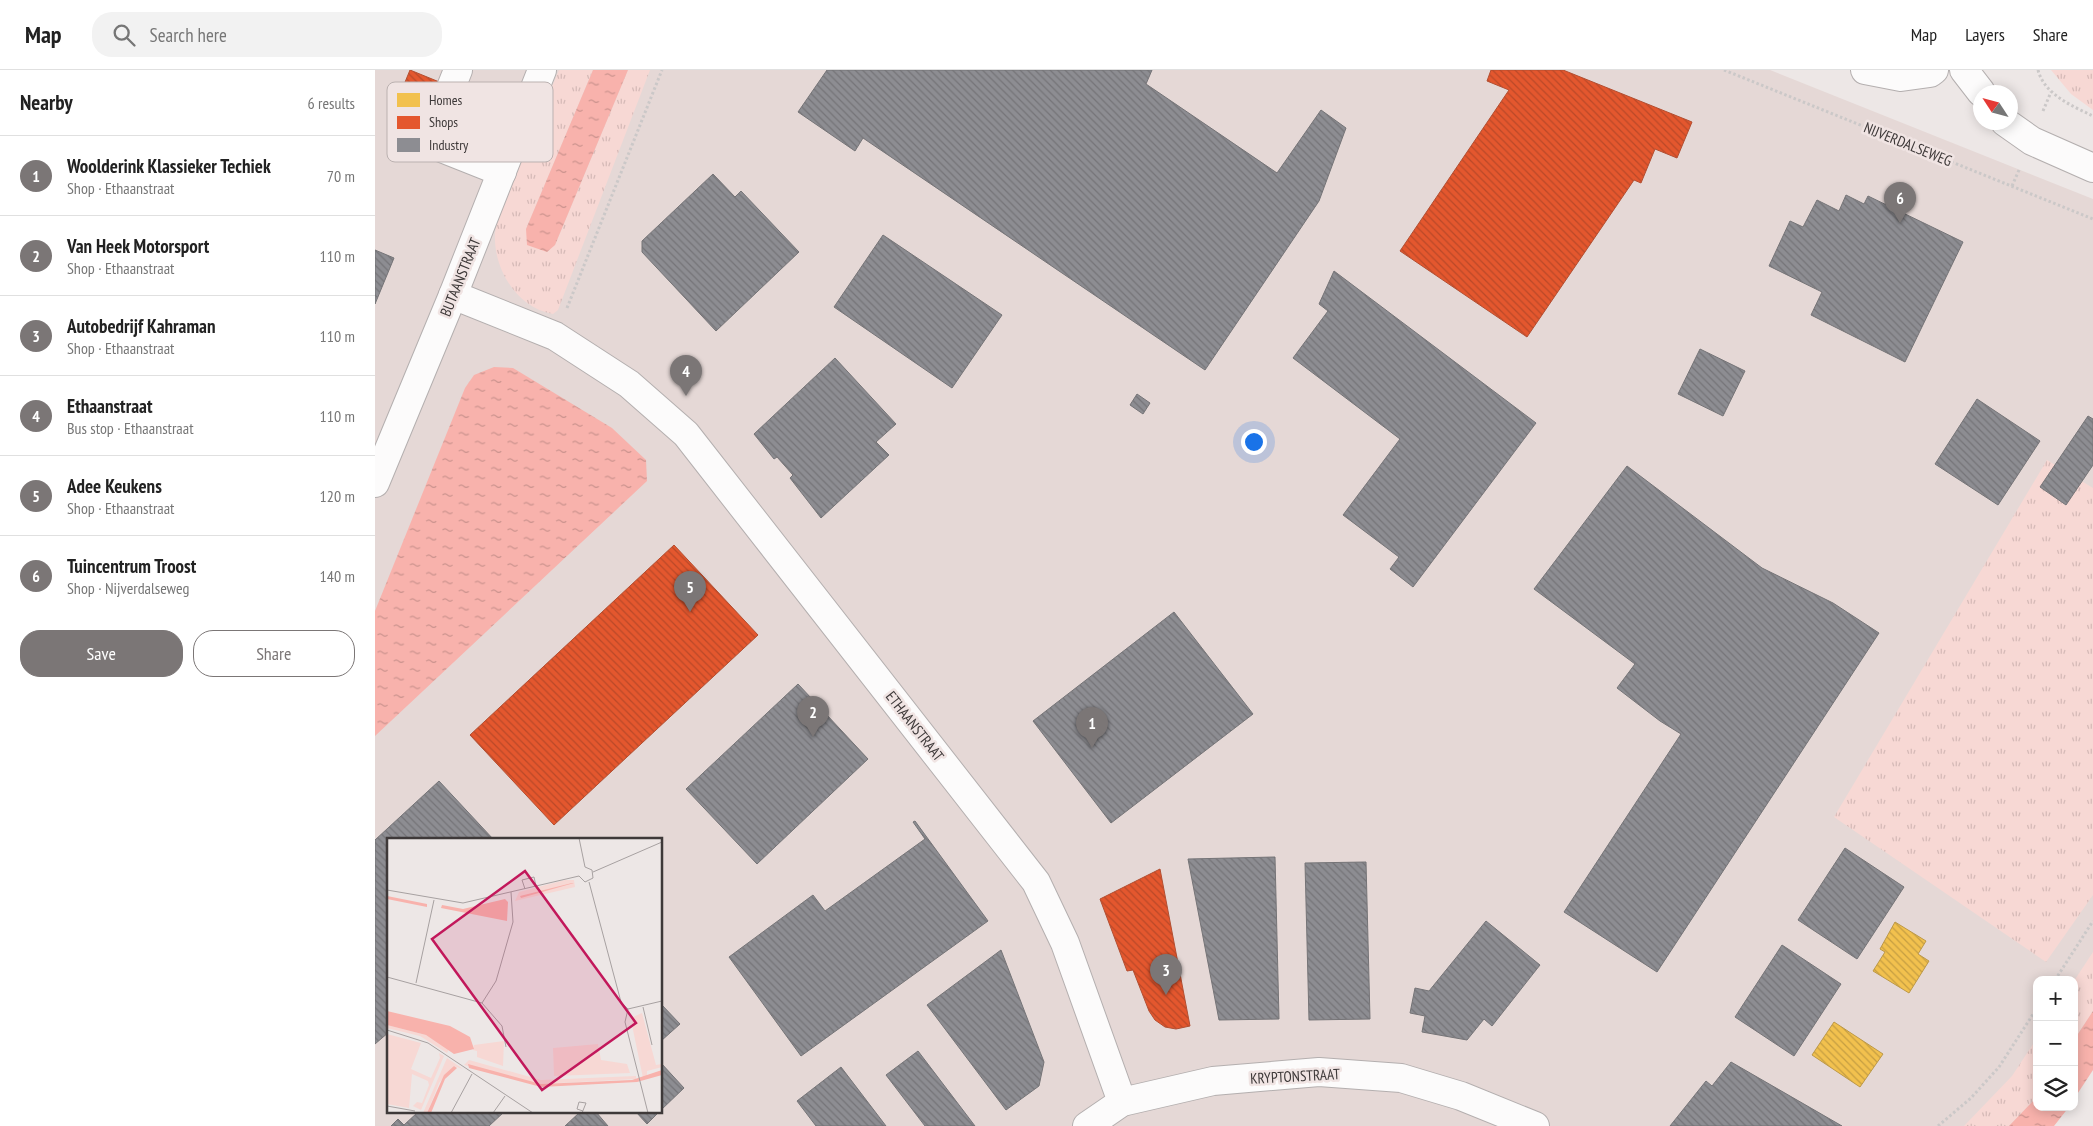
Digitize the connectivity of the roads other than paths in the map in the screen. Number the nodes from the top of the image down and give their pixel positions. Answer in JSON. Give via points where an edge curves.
{"nodes":[{"id":1,"x":458,"y":70,"type":"edge"},
{"id":2,"x":1865,"y":70,"type":"edge"},
{"id":3,"x":1934,"y":70,"type":"edge"},
{"id":4,"x":1964,"y":70,"type":"edge"},
{"id":5,"x":453,"y":82,"type":"edge"},
{"id":6,"x":1976,"y":85,"type":"edge"},
{"id":7,"x":2016,"y":130,"type":"edge"},
{"id":8,"x":477,"y":162,"type":"edge"},
{"id":9,"x":506,"y":162,"type":"edge"},
{"id":10,"x":2093,"y":168,"type":"edge"},
{"id":11,"x":502,"y":172,"type":"junction"},
{"id":12,"x":453,"y":295,"type":"junction"},
{"id":13,"x":375,"y":483,"type":"edge"},
{"id":14,"x":1122,"y":1102,"type":"junction"},
{"id":15,"x":1087,"y":1126,"type":"edge"},
{"id":16,"x":1535,"y":1126,"type":"edge"}],
"edges":[{"from":1,"to":5,"type":"street"},
{"from":2,"to":3,"type":"street","via":[[1901,77]]},
{"from":4,"to":6,"type":"street"},
{"from":7,"to":10,"type":"street","via":[[2031,141]]},
{"from":8,"to":11,"type":"street"},
{"from":9,"to":11,"type":"street","name":"BUTAANSTRAAT"},
{"from":11,"to":12,"type":"street","name":"BUTAANSTRAAT"},
{"from":12,"to":13,"type":"street","name":"BUTAANSTRAAT"},
{"from":12,"to":14,"type":"street","name":"ETHAANSTRAAT","via":[[555,336],[629,384],[686,434],[1036,882],[1065,943]]},
{"from":14,"to":15,"type":"street","name":"KRYPTONSTRAAT"},
{"from":14,"to":16,"type":"street","name":"KRYPTONSTRAAT","via":[[1213,1081],[1319,1072],[1401,1078],[1461,1096]]}]}
